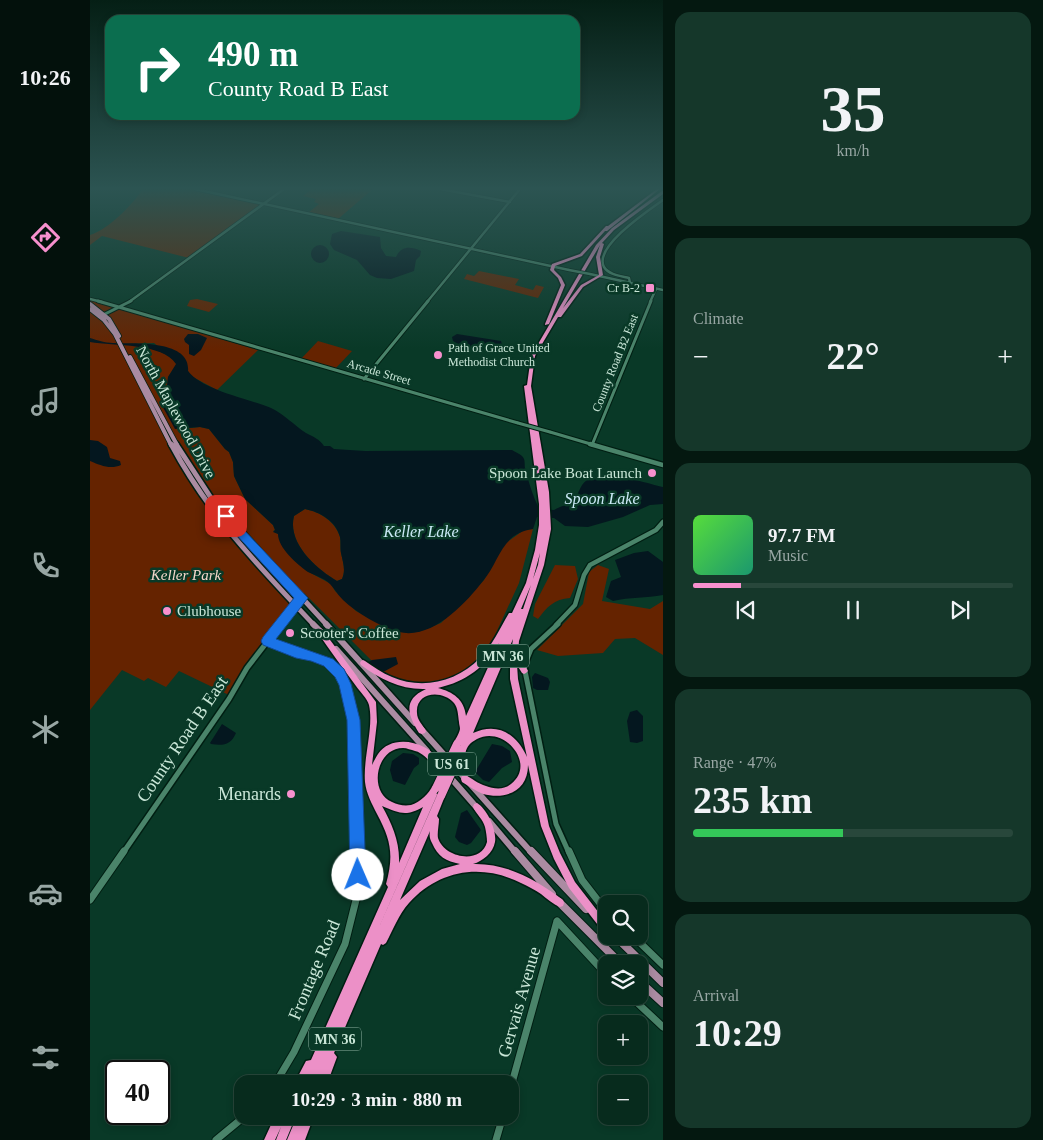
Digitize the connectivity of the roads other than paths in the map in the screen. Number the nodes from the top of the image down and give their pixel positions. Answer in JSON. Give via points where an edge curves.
{"nodes":[{"id":1,"x":211,"y":242,"type":"edge"},
{"id":2,"x":441,"y":242,"type":"edge"},
{"id":3,"x":477,"y":242,"type":"edge"},
{"id":4,"x":592,"y":242,"type":"edge"},
{"id":5,"x":596,"y":242,"type":"edge"},
{"id":6,"x":601,"y":242,"type":"edge"},
{"id":7,"x":604,"y":242,"type":"edge"},
{"id":8,"x":612,"y":242,"type":"edge"},
{"id":9,"x":472,"y":249,"type":"junction"},
{"id":10,"x":553,"y":266,"type":"junction"},
{"id":11,"x":600,"y":276,"type":"junction"},
{"id":12,"x":630,"y":283,"type":"junction"},
{"id":13,"x":656,"y":288,"type":"junction"},
{"id":14,"x":663,"y":290,"type":"edge"},
{"id":15,"x":90,"y":299,"type":"edge"},
{"id":16,"x":90,"y":304,"type":"edge"},
{"id":17,"x":120,"y":308,"type":"junction"},
{"id":18,"x":90,"y":309,"type":"edge"},
{"id":19,"x":105,"y":315,"type":"junction"},
{"id":20,"x":100,"y":317,"type":"junction"},
{"id":21,"x":547,"y":324,"type":"junction"},
{"id":22,"x":119,"y":339,"type":"junction"},
{"id":23,"x":542,"y":339,"type":"junction"},
{"id":24,"x":125,"y":350,"type":"junction"},
{"id":25,"x":364,"y":378,"type":"junction"},
{"id":26,"x":592,"y":445,"type":"junction"},
{"id":27,"x":663,"y":465,"type":"edge"},
{"id":28,"x":545,"y":504,"type":"junction"},
{"id":29,"x":545,"y":522,"type":"junction"},
{"id":30,"x":663,"y":522,"type":"edge"},
{"id":31,"x":540,"y":568,"type":"junction"},
{"id":32,"x":529,"y":583,"type":"junction"},
{"id":33,"x":302,"y":598,"type":"junction"},
{"id":34,"x":295,"y":604,"type":"junction"},
{"id":35,"x":320,"y":631,"type":"junction"},
{"id":36,"x":268,"y":641,"type":"junction"},
{"id":37,"x":514,"y":651,"type":"junction"},
{"id":38,"x":363,"y":663,"type":"junction"},
{"id":39,"x":524,"y":671,"type":"junction"},
{"id":40,"x":422,"y":731,"type":"junction"},
{"id":41,"x":462,"y":732,"type":"junction"},
{"id":42,"x":461,"y":746,"type":"junction"},
{"id":43,"x":437,"y":762,"type":"junction"},
{"id":44,"x":466,"y":779,"type":"junction"},
{"id":45,"x":437,"y":793,"type":"junction"},
{"id":46,"x":477,"y":806,"type":"junction"},
{"id":47,"x":90,"y":900,"type":"edge"},
{"id":48,"x":598,"y":901,"type":"edge"},
{"id":49,"x":560,"y":903,"type":"junction"},
{"id":50,"x":598,"y":918,"type":"edge"},
{"id":51,"x":378,"y":920,"type":"junction"},
{"id":52,"x":598,"y":920,"type":"edge"},
{"id":53,"x":624,"y":945,"type":"edge"},
{"id":54,"x":642,"y":945,"type":"edge"},
{"id":55,"x":612,"y":955,"type":"edge"},
{"id":56,"x":598,"y":965,"type":"edge"},
{"id":57,"x":663,"y":965,"type":"edge"},
{"id":58,"x":361,"y":981,"type":"junction"},
{"id":59,"x":663,"y":983,"type":"edge"},
{"id":60,"x":648,"y":989,"type":"edge"},
{"id":61,"x":355,"y":994,"type":"junction"},
{"id":62,"x":663,"y":1003,"type":"edge"},
{"id":63,"x":640,"y":1005,"type":"edge"},
{"id":64,"x":663,"y":1027,"type":"edge"},
{"id":65,"x":327,"y":1035,"type":"junction"},
{"id":66,"x":280,"y":1075,"type":"edge"},
{"id":67,"x":304,"y":1075,"type":"edge"},
{"id":68,"x":310,"y":1075,"type":"edge"},
{"id":69,"x":320,"y":1075,"type":"edge"},
{"id":70,"x":325,"y":1075,"type":"edge"},
{"id":71,"x":514,"y":1075,"type":"edge"},
{"id":72,"x":234,"y":1125,"type":"edge"},
{"id":73,"x":276,"y":1125,"type":"edge"},
{"id":74,"x":287,"y":1125,"type":"edge"},
{"id":75,"x":298,"y":1125,"type":"edge"},
{"id":76,"x":306,"y":1125,"type":"edge"},
{"id":77,"x":500,"y":1125,"type":"edge"},
{"id":78,"x":217,"y":1139,"type":"edge"},
{"id":79,"x":269,"y":1140,"type":"edge"},
{"id":80,"x":281,"y":1140,"type":"edge"},
{"id":81,"x":292,"y":1140,"type":"edge"},
{"id":82,"x":300,"y":1140,"type":"edge"},
{"id":83,"x":496,"y":1140,"type":"edge"}],
"edges":[{"from":1,"to":17,"type":"street"},
{"from":2,"to":9,"type":"street"},
{"from":3,"to":9,"type":"street"},
{"from":4,"to":10,"type":"highway","via":[[581,254]]},
{"from":5,"to":21,"type":"highway","number":"MN 36"},
{"from":6,"to":23,"type":"highway","number":"MN 36"},
{"from":7,"to":11,"type":"highway","via":[[598,254]]},
{"from":8,"to":12,"type":"street","via":[[603,257],[604,268],[629,278]]},
{"from":9,"to":10,"type":"street"},
{"from":9,"to":25,"type":"street"},
{"from":10,"to":11,"type":"street","bridge":true},
{"from":10,"to":21,"type":"highway","via":[[552,270],[562,284]]},
{"from":11,"to":12,"type":"street"},
{"from":11,"to":23,"type":"highway","via":[[582,286]]},
{"from":12,"to":13,"type":"street"},
{"from":13,"to":14,"type":"street"},
{"from":13,"to":26,"type":"street","name":"County Road B2 East"},
{"from":15,"to":17,"type":"street","name":"Arcade Street"},
{"from":16,"to":19,"type":"main road","name":"North Maplewood Drive","number":"US 61"},
{"from":17,"to":19,"type":"street"},
{"from":17,"to":25,"type":"street","name":"Arcade Street"},
{"from":18,"to":20,"type":"main road","name":"North Maplewood Drive","number":"US 61"},
{"from":19,"to":20,"type":"street"},
{"from":19,"to":22,"type":"main road","name":"North Maplewood Drive","number":"US 61","via":[[114,325]]},
{"from":20,"to":22,"type":"main road","name":"North Maplewood Drive","number":"US 61"},
{"from":21,"to":28,"type":"highway","number":"MN 36","via":[[530,357],[526,386]]},
{"from":22,"to":24,"type":"main road","name":"North Maplewood Drive","number":"US 61"},
{"from":23,"to":28,"type":"highway","number":"MN 36","via":[[532,362],[530,386]]},
{"from":24,"to":33,"type":"main road","name":"North Maplewood Drive","number":"US 61","via":[[197,479],[226,516]]},
{"from":24,"to":34,"type":"main road","name":"North Maplewood Drive","number":"US 61","via":[[202,497]]},
{"from":25,"to":26,"type":"street","name":"Arcade Street","bridge":true},
{"from":26,"to":27,"type":"street","name":"Arcade Street"},
{"from":28,"to":29,"type":"highway","number":"MN 36"},
{"from":29,"to":31,"type":"highway","number":"MN 36","via":[[546,542]]},
{"from":29,"to":32,"type":"highway","number":"MN 36"},
{"from":30,"to":39,"type":"street","via":[[656,530],[590,565],[576,604],[526,655]]},
{"from":31,"to":37,"type":"highway"},
{"from":31,"to":42,"type":"highway","number":"MN 36"},
{"from":32,"to":38,"type":"highway","via":[[487,656],[462,676],[439,685],[408,686],[383,678]]},
{"from":32,"to":41,"type":"highway","number":"MN 36"},
{"from":33,"to":34,"type":"street","name":"County Road B East"},
{"from":33,"to":38,"type":"main road","number":"US 61"},
{"from":34,"to":35,"type":"main road","number":"US 61"},
{"from":34,"to":36,"type":"street","name":"County Road B East"},
{"from":35,"to":43,"type":"main road","number":"US 61"},
{"from":35,"to":51,"type":"highway","via":[[365,692],[373,709],[368,780],[393,836],[396,852],[394,870]]},
{"from":36,"to":47,"type":"street","name":"County Road B East"},
{"from":36,"to":66,"type":"street","name":"Frontage Road","via":[[296,653],[322,659],[334,667],[343,680],[354,720],[356,900],[344,944]]},
{"from":37,"to":39,"type":"highway"},
{"from":37,"to":50,"type":"highway","via":[[515,688],[545,826],[572,885]]},
{"from":38,"to":40,"type":"main road","number":"US 61"},
{"from":39,"to":48,"type":"street","via":[[556,824],[582,880]]},
{"from":40,"to":41,"type":"highway","via":[[413,715],[413,706],[420,696],[437,690],[451,694],[460,704],[464,716]]},
{"from":40,"to":44,"type":"main road","number":"US 61"},
{"from":41,"to":42,"type":"highway","number":"MN 36"},
{"from":42,"to":44,"type":"highway","via":[[484,732],[500,734],[519,748],[523,758],[524,769],[517,785],[503,793],[486,792]]},
{"from":42,"to":45,"type":"highway","number":"MN 36","bridge":true},
{"from":43,"to":45,"type":"highway","via":[[417,748],[400,745],[383,753],[373,772],[376,790],[392,807],[415,808]]},
{"from":43,"to":46,"type":"main road","number":"US 61"},
{"from":44,"to":52,"type":"main road","number":"US 61","via":[[541,863]]},
{"from":45,"to":46,"type":"highway","via":[[435,840],[445,855],[457,861],[474,861],[490,846],[489,824]]},
{"from":45,"to":51,"type":"highway","number":"MN 36"},
{"from":45,"to":58,"type":"highway","number":"MN 36"},
{"from":46,"to":49,"type":"main road","number":"US 61"},
{"from":49,"to":55,"type":"main road","number":"US 61"},
{"from":49,"to":58,"type":"highway","via":[[538,885],[506,870],[472,867],[443,874],[414,892],[399,909]]},
{"from":51,"to":65,"type":"highway","number":"MN 36"},
{"from":53,"to":59,"type":"main road"},
{"from":54,"to":57,"type":"street"},
{"from":56,"to":71,"type":"street","name":"Gervais Avenue","via":[[557,921]]},
{"from":58,"to":61,"type":"highway","number":"MN 36"},
{"from":60,"to":62,"type":"main road"},
{"from":61,"to":69,"type":"highway","number":"MN 36"},
{"from":61,"to":70,"type":"highway"},
{"from":63,"to":64,"type":"street"},
{"from":65,"to":67,"type":"highway"},
{"from":65,"to":68,"type":"highway","number":"MN 36"},
{"from":72,"to":78,"type":"street"},
{"from":73,"to":79,"type":"highway"},
{"from":74,"to":80,"type":"highway"},
{"from":75,"to":81,"type":"highway"},
{"from":76,"to":82,"type":"highway"},
{"from":77,"to":83,"type":"street"}]}
